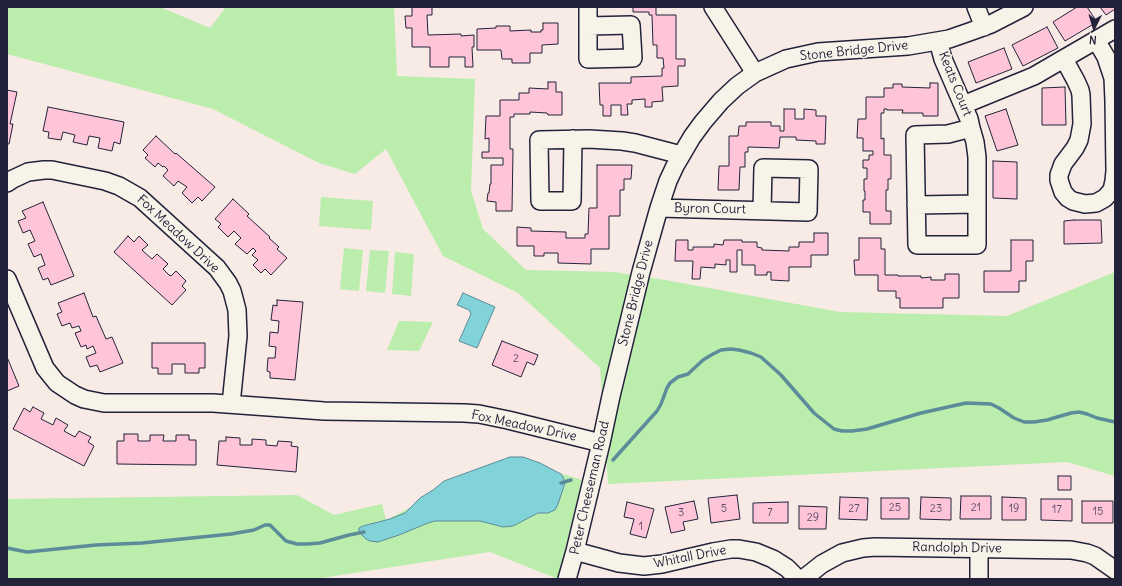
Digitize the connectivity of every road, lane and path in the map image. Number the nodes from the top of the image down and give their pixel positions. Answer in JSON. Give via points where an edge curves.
{"nodes":[{"id":1,"x":588,"y":7,"type":"edge"},
{"id":2,"x":712,"y":7,"type":"edge"},
{"id":3,"x":976,"y":7,"type":"edge"},
{"id":4,"x":1024,"y":7,"type":"edge"},
{"id":5,"x":588,"y":26,"type":"dead end"},
{"id":6,"x":984,"y":27,"type":"junction"},
{"id":7,"x":1115,"y":29,"type":"edge"},
{"id":8,"x":1096,"y":40,"type":"junction"},
{"id":9,"x":938,"y":41,"type":"junction"},
{"id":10,"x":1064,"y":59,"type":"junction"},
{"id":11,"x":755,"y":73,"type":"junction"},
{"id":12,"x":963,"y":105,"type":"junction"},
{"id":13,"x":972,"y":128,"type":"junction"},
{"id":14,"x":573,"y":139,"type":"dead end"},
{"id":15,"x":681,"y":155,"type":"junction"},
{"id":16,"x":7,"y":183,"type":"edge"},
{"id":17,"x":977,"y":204,"type":"junction"},
{"id":18,"x":916,"y":205,"type":"junction"},
{"id":19,"x":659,"y":208,"type":"junction"},
{"id":20,"x":762,"y":210,"type":"dead end"},
{"id":21,"x":7,"y":279,"type":"edge"},
{"id":22,"x":611,"y":396,"type":"joint"},
{"id":23,"x":231,"y":404,"type":"junction"},
{"id":24,"x":601,"y":443,"type":"junction"},
{"id":25,"x":979,"y":549,"type":"junction"},
{"id":26,"x":575,"y":551,"type":"junction"},
{"id":27,"x":1115,"y":570,"type":"edge"},
{"id":28,"x":567,"y":579,"type":"edge"},
{"id":29,"x":798,"y":579,"type":"edge"},
{"id":30,"x":803,"y":579,"type":"edge"},
{"id":31,"x":979,"y":579,"type":"edge"}],
"edges":[{"from":1,"to":5,"type":"street"},
{"from":2,"to":11,"type":"street"},
{"from":3,"to":6,"type":"street"},
{"from":4,"to":6,"type":"street","name":"Stone Bridge Drive"},
{"from":6,"to":9,"type":"street","name":"Stone Bridge Drive"},
{"from":7,"to":8,"type":"street"},
{"from":8,"to":10,"type":"street"},
{"from":8,"to":10,"type":"street","via":[[1111,71],[1115,171],[1112,190],[1096,203],[1085,204],[1068,198],[1060,180],[1059,174],[1079,140],[1082,124],[1080,90]]},
{"from":9,"to":11,"type":"street","name":"Stone Bridge Drive","via":[[877,49],[813,53],[786,59]]},
{"from":9,"to":12,"type":"street","name":"Keats Court"},
{"from":10,"to":12,"type":"street","via":[[1034,76]]},
{"from":11,"to":15,"type":"street","name":"Stone Bridge Drive","via":[[721,101],[698,128]]},
{"from":12,"to":13,"type":"street","name":"Keats Court"},
{"from":13,"to":17,"type":"street","name":"Keats Court","via":[[977,157]]},
{"from":13,"to":18,"type":"street","name":"Keats Court","via":[[948,134],[914,135]]},
{"from":14,"to":15,"type":"street","via":[[622,141]]},
{"from":15,"to":19,"type":"street","name":"Stone Bridge Drive","via":[[668,181]]},
{"from":16,"to":23,"type":"street","name":"Fox Meadow Drive","via":[[28,172],[48,170],[119,186],[140,198],[217,268],[232,291],[237,310],[238,336]]},
{"from":17,"to":18,"type":"street"},
{"from":17,"to":18,"type":"street","name":"Keats Court","via":[[977,245],[917,245]]},
{"from":19,"to":20,"type":"street","name":"Byron Court"},
{"from":19,"to":22,"type":"street","name":"Stone Bridge Drive"},
{"from":21,"to":23,"type":"street","name":"Fox Meadow Drive","via":[[45,368],[57,383],[75,395],[104,403]]},
{"from":22,"to":24,"type":"street","name":"Peter Cheeseman Road"},
{"from":23,"to":24,"type":"street","name":"Fox Meadow Drive","via":[[324,411],[479,414]]},
{"from":24,"to":26,"type":"street","name":"Peter Cheeseman Road"},
{"from":25,"to":27,"type":"street","name":"Randolph Drive","via":[[1079,551],[1095,556]]},
{"from":25,"to":30,"type":"street","name":"Randolph Drive","via":[[863,548],[832,558]]},
{"from":25,"to":31,"type":"street"},
{"from":26,"to":28,"type":"street","name":"Peter Cheeseman Road"},
{"from":26,"to":29,"type":"street","name":"Whitall Drive","via":[[638,566],[662,564],[713,552],[739,549],[773,559]]}]}
